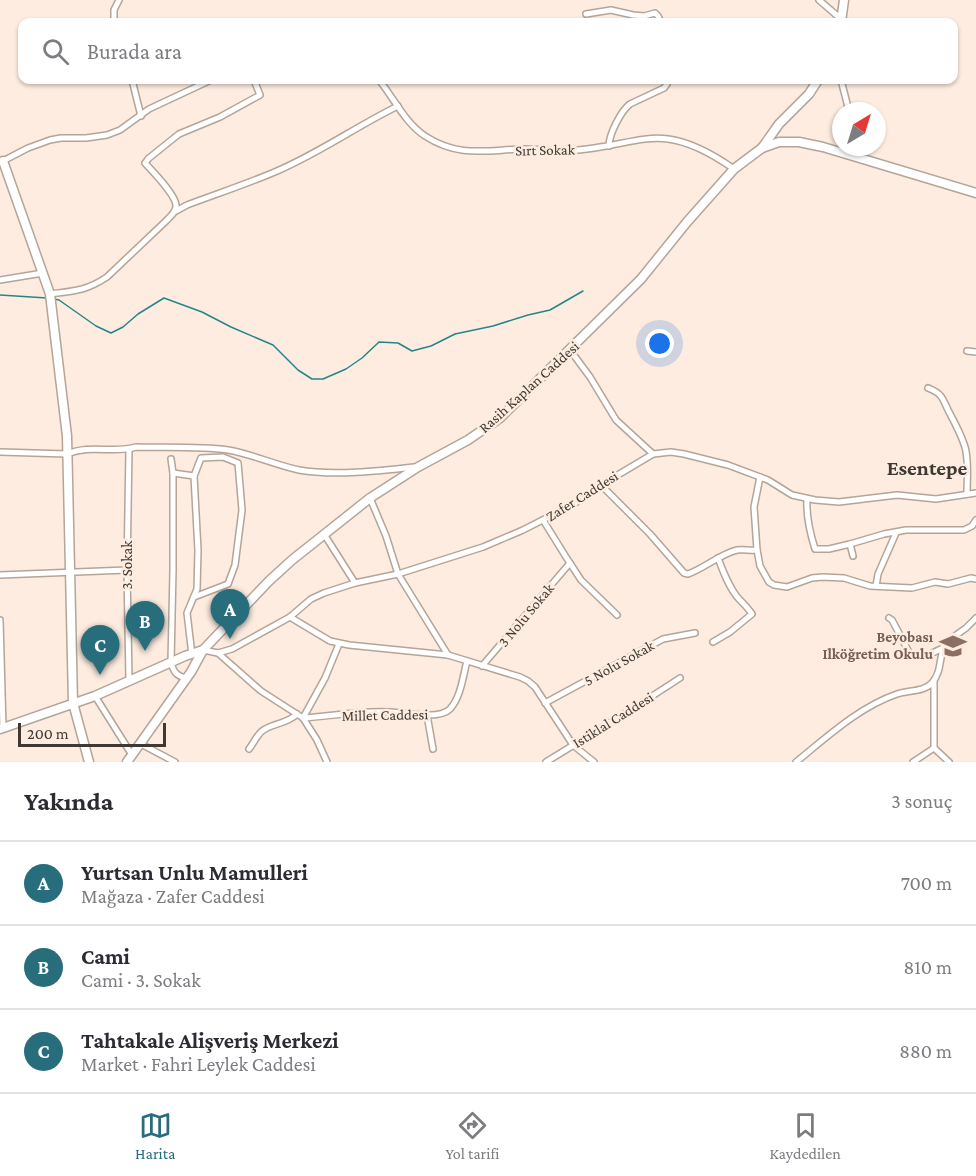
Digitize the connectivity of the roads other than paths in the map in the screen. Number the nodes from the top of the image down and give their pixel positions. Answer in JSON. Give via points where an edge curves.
{"nodes":[{"id":1,"x":119,"y":0,"type":"edge"},
{"id":2,"x":819,"y":0,"type":"edge"},
{"id":3,"x":844,"y":0,"type":"edge"},
{"id":4,"x":586,"y":14,"type":"dead end"},
{"id":5,"x":114,"y":18,"type":"edge"},
{"id":6,"x":659,"y":18,"type":"edge"},
{"id":7,"x":838,"y":18,"type":"edge"},
{"id":8,"x":841,"y":18,"type":"edge"},
{"id":9,"x":133,"y":84,"type":"edge"},
{"id":10,"x":202,"y":84,"type":"edge"},
{"id":11,"x":256,"y":84,"type":"edge"},
{"id":12,"x":382,"y":84,"type":"edge"},
{"id":13,"x":668,"y":84,"type":"edge"},
{"id":14,"x":815,"y":84,"type":"edge"},
{"id":15,"x":842,"y":84,"type":"edge"},
{"id":16,"x":847,"y":102,"type":"edge"},
{"id":17,"x":399,"y":106,"type":"junction"},
{"id":18,"x":141,"y":116,"type":"junction"},
{"id":19,"x":609,"y":146,"type":"junction"},
{"id":20,"x":762,"y":148,"type":"junction"},
{"id":21,"x":856,"y":157,"type":"joint"},
{"id":22,"x":2,"y":162,"type":"edge"},
{"id":23,"x":734,"y":169,"type":"junction"},
{"id":24,"x":976,"y":193,"type":"edge"},
{"id":25,"x":174,"y":212,"type":"junction"},
{"id":26,"x":43,"y":273,"type":"junction"},
{"id":27,"x":0,"y":280,"type":"edge"},
{"id":28,"x":50,"y":294,"type":"junction"},
{"id":29,"x":570,"y":350,"type":"junction"},
{"id":30,"x":967,"y":351,"type":"dead end"},
{"id":31,"x":976,"y":352,"type":"edge"},
{"id":32,"x":928,"y":388,"type":"dead end"},
{"id":33,"x":129,"y":449,"type":"junction"},
{"id":34,"x":0,"y":452,"type":"edge"},
{"id":35,"x":68,"y":454,"type":"junction"},
{"id":36,"x":653,"y":454,"type":"junction"},
{"id":37,"x":171,"y":459,"type":"dead end"},
{"id":38,"x":418,"y":467,"type":"junction"},
{"id":39,"x":173,"y":473,"type":"junction"},
{"id":40,"x":194,"y":476,"type":"junction"},
{"id":41,"x":760,"y":477,"type":"junction"},
{"id":42,"x":601,"y":485,"type":"junction"},
{"id":43,"x":967,"y":494,"type":"junction"},
{"id":44,"x":976,"y":494,"type":"edge"},
{"id":45,"x":370,"y":498,"type":"junction"},
{"id":46,"x":807,"y":499,"type":"junction"},
{"id":47,"x":543,"y":520,"type":"junction"},
{"id":48,"x":976,"y":520,"type":"edge"},
{"id":49,"x":896,"y":533,"type":"junction"},
{"id":50,"x":324,"y":534,"type":"junction"},
{"id":51,"x":850,"y":544,"type":"junction"},
{"id":52,"x":758,"y":550,"type":"junction"},
{"id":53,"x":853,"y":556,"type":"dead end"},
{"id":54,"x":718,"y":558,"type":"junction"},
{"id":55,"x":570,"y":564,"type":"junction"},
{"id":56,"x":127,"y":570,"type":"junction"},
{"id":57,"x":70,"y":573,"type":"junction"},
{"id":58,"x":398,"y":574,"type":"junction"},
{"id":59,"x":0,"y":575,"type":"edge"},
{"id":60,"x":976,"y":579,"type":"edge"},
{"id":61,"x":355,"y":583,"type":"junction"},
{"id":62,"x":876,"y":586,"type":"junction"},
{"id":63,"x":194,"y":597,"type":"junction"},
{"id":64,"x":617,"y":615,"type":"dead end"},
{"id":65,"x":290,"y":617,"type":"junction"},
{"id":66,"x":889,"y":618,"type":"dead end"},
{"id":67,"x":974,"y":620,"type":"edge"},
{"id":68,"x":0,"y":621,"type":"edge"},
{"id":69,"x":976,"y":628,"type":"edge"},
{"id":70,"x":695,"y":633,"type":"dead end"},
{"id":71,"x":713,"y":642,"type":"dead end"},
{"id":72,"x":339,"y":644,"type":"junction"},
{"id":73,"x":943,"y":648,"type":"junction"},
{"id":74,"x":203,"y":650,"type":"junction"},
{"id":75,"x":192,"y":653,"type":"junction"},
{"id":76,"x":218,"y":653,"type":"junction"},
{"id":77,"x":448,"y":655,"type":"junction"},
{"id":78,"x":467,"y":661,"type":"junction"},
{"id":79,"x":171,"y":662,"type":"junction"},
{"id":80,"x":195,"y":665,"type":"junction"},
{"id":81,"x":482,"y":666,"type":"junction"},
{"id":82,"x":1,"y":671,"type":"edge"},
{"id":83,"x":186,"y":678,"type":"junction"},
{"id":84,"x":680,"y":678,"type":"dead end"},
{"id":85,"x":129,"y":680,"type":"junction"},
{"id":86,"x":934,"y":681,"type":"junction"},
{"id":87,"x":95,"y":696,"type":"junction"},
{"id":88,"x":73,"y":703,"type":"junction"},
{"id":89,"x":545,"y":703,"type":"junction"},
{"id":90,"x":297,"y":714,"type":"junction"},
{"id":91,"x":427,"y":715,"type":"junction"},
{"id":92,"x":303,"y":718,"type":"junction"},
{"id":93,"x":1,"y":729,"type":"edge"},
{"id":94,"x":141,"y":744,"type":"junction"},
{"id":95,"x":573,"y":745,"type":"junction"},
{"id":96,"x":934,"y":747,"type":"junction"},
{"id":97,"x":249,"y":749,"type":"dead end"},
{"id":98,"x":433,"y":749,"type":"dead end"},
{"id":99,"x":130,"y":758,"type":"edge"},
{"id":100,"x":90,"y":762,"type":"edge"},
{"id":101,"x":175,"y":762,"type":"edge"},
{"id":102,"x":327,"y":762,"type":"edge"},
{"id":103,"x":546,"y":762,"type":"edge"},
{"id":104,"x":594,"y":762,"type":"edge"},
{"id":105,"x":796,"y":762,"type":"edge"},
{"id":106,"x":914,"y":762,"type":"edge"},
{"id":107,"x":949,"y":762,"type":"edge"}],
"edges":[{"from":1,"to":5,"type":"street"},
{"from":2,"to":7,"type":"street"},
{"from":3,"to":8,"type":"street"},
{"from":4,"to":6,"type":"street","via":[[611,10],[638,16],[655,14]]},
{"from":9,"to":18,"type":"street"},
{"from":10,"to":18,"type":"street"},
{"from":11,"to":25,"type":"street","via":[[260,95],[179,134],[145,163],[176,203]]},
{"from":12,"to":17,"type":"street","name":"Sırt Sokak"},
{"from":13,"to":19,"type":"street","via":[[625,107]]},
{"from":14,"to":20,"type":"street"},
{"from":15,"to":16,"type":"street"},
{"from":17,"to":19,"type":"street","name":"Sırt Sokak","via":[[416,129],[456,149],[569,151]]},
{"from":17,"to":25,"type":"street","via":[[277,171]]},
{"from":18,"to":22,"type":"street","via":[[107,135],[50,140]]},
{"from":19,"to":23,"type":"street","name":"Sırt Sokak","via":[[668,139],[705,151]]},
{"from":20,"to":21,"type":"street","name":"Rasih Kaplan Caddesi","via":[[780,142],[799,142]]},
{"from":20,"to":23,"type":"street","name":"Rasih Kaplan Caddesi"},
{"from":21,"to":24,"type":"street","name":"Rasih Kaplan Caddesi"},
{"from":22,"to":26,"type":"street"},
{"from":23,"to":29,"type":"street","name":"Rasih Kaplan Caddesi","via":[[641,279]]},
{"from":25,"to":28,"type":"street","via":[[107,277],[87,289]]},
{"from":26,"to":27,"type":"street"},
{"from":26,"to":28,"type":"street"},
{"from":28,"to":35,"type":"street"},
{"from":29,"to":36,"type":"street","via":[[616,420]]},
{"from":29,"to":38,"type":"street","name":"Rasih Kaplan Caddesi","via":[[486,429]]},
{"from":30,"to":31,"type":"street"},
{"from":32,"to":43,"type":"street","via":[[944,399],[966,449]]},
{"from":33,"to":35,"type":"street","via":[[89,448]]},
{"from":33,"to":38,"type":"street","via":[[229,450],[316,472]]},
{"from":33,"to":56,"type":"street","name":"3. Sokak"},
{"from":34,"to":35,"type":"street"},
{"from":35,"to":57,"type":"street"},
{"from":36,"to":41,"type":"street","name":"Zafer Caddesi","via":[[684,454]]},
{"from":36,"to":42,"type":"street","name":"Zafer Caddesi"},
{"from":37,"to":39,"type":"street"},
{"from":38,"to":45,"type":"street","name":"Rasih Kaplan Caddesi"},
{"from":39,"to":40,"type":"street"},
{"from":39,"to":79,"type":"street"},
{"from":40,"to":63,"type":"street","via":[[198,550]]},
{"from":40,"to":63,"type":"street","via":[[201,458],[223,457],[238,463],[242,510],[235,566],[228,584]]},
{"from":41,"to":46,"type":"street","name":"Zafer Caddesi"},
{"from":41,"to":52,"type":"street","via":[[754,507]]},
{"from":42,"to":47,"type":"street","name":"Zafer Caddesi"},
{"from":42,"to":54,"type":"street","via":[[684,573],[696,571]]},
{"from":43,"to":44,"type":"street","name":"Zafer Caddesi"},
{"from":43,"to":46,"type":"street","name":"Zafer Caddesi","via":[[936,499],[897,495],[839,502]]},
{"from":45,"to":50,"type":"street","name":"Rasih Kaplan Caddesi"},
{"from":45,"to":58,"type":"street"},
{"from":46,"to":51,"type":"street","via":[[815,549]]},
{"from":47,"to":55,"type":"street"},
{"from":47,"to":58,"type":"street","name":"Zafer Caddesi","via":[[483,547]]},
{"from":48,"to":49,"type":"street","via":[[964,530]]},
{"from":49,"to":51,"type":"street"},
{"from":49,"to":62,"type":"street"},
{"from":50,"to":61,"type":"street"},
{"from":50,"to":74,"type":"street","name":"Rasih Kaplan Caddesi","via":[[269,581]]},
{"from":51,"to":53,"type":"street"},
{"from":52,"to":54,"type":"street","via":[[738,550]]},
{"from":52,"to":62,"type":"street","via":[[760,566],[774,585],[788,587],[822,577]]},
{"from":54,"to":71,"type":"street","via":[[733,589],[752,614]]},
{"from":55,"to":64,"type":"street"},
{"from":55,"to":81,"type":"street","name":"3 Nolu Sokak"},
{"from":56,"to":57,"type":"street"},
{"from":56,"to":85,"type":"street","name":"3. Sokak"},
{"from":57,"to":59,"type":"street"},
{"from":57,"to":88,"type":"street"},
{"from":58,"to":61,"type":"street","name":"Zafer Caddesi"},
{"from":58,"to":77,"type":"street"},
{"from":60,"to":62,"type":"street","via":[[912,588]]},
{"from":61,"to":65,"type":"street","name":"Zafer Caddesi","via":[[316,596]]},
{"from":63,"to":75,"type":"street","via":[[187,613]]},
{"from":65,"to":72,"type":"street"},
{"from":65,"to":76,"type":"street","name":"Zafer Caddesi"},
{"from":66,"to":73,"type":"street","via":[[913,657]]},
{"from":67,"to":69,"type":"street"},
{"from":67,"to":73,"type":"street","via":[[947,640]]},
{"from":68,"to":82,"type":"street"},
{"from":70,"to":89,"type":"street","name":"5 Nolu Sokak","via":[[663,639]]},
{"from":72,"to":77,"type":"street"},
{"from":72,"to":92,"type":"street"},
{"from":73,"to":86,"type":"street"},
{"from":74,"to":75,"type":"street"},
{"from":74,"to":76,"type":"street"},
{"from":74,"to":80,"type":"street","name":"Rasih Kaplan Caddesi"},
{"from":75,"to":79,"type":"street"},
{"from":75,"to":80,"type":"street"},
{"from":76,"to":90,"type":"street","via":[[261,691]]},
{"from":77,"to":78,"type":"street"},
{"from":78,"to":81,"type":"street"},
{"from":78,"to":91,"type":"street","name":"Millet Caddesi","via":[[450,708],[441,714]]},
{"from":79,"to":83,"type":"street","via":[[175,673]]},
{"from":79,"to":85,"type":"street"},
{"from":80,"to":83,"type":"street","name":"Rasih Kaplan Caddesi"},
{"from":81,"to":89,"type":"street","via":[[520,676],[535,687]]},
{"from":82,"to":93,"type":"street"},
{"from":83,"to":94,"type":"street","name":"Rasih Kaplan Caddesi"},
{"from":84,"to":95,"type":"street","name":"Istiklal Caddesi"},
{"from":85,"to":87,"type":"street"},
{"from":86,"to":96,"type":"street"},
{"from":86,"to":105,"type":"street","via":[[927,688],[897,694],[867,707]]},
{"from":87,"to":88,"type":"street"},
{"from":87,"to":99,"type":"street"},
{"from":88,"to":93,"type":"street"},
{"from":88,"to":100,"type":"street"},
{"from":89,"to":95,"type":"street"},
{"from":90,"to":92,"type":"street"},
{"from":90,"to":97,"type":"street","via":[[261,732]]},
{"from":91,"to":92,"type":"street","name":"Millet Caddesi","via":[[387,712]]},
{"from":91,"to":98,"type":"street"},
{"from":92,"to":102,"type":"street"},
{"from":94,"to":99,"type":"street","name":"Rasih Kaplan Caddesi"},
{"from":94,"to":101,"type":"street"},
{"from":95,"to":103,"type":"street","name":"Istiklal Caddesi"},
{"from":95,"to":104,"type":"street"},
{"from":96,"to":106,"type":"street"},
{"from":96,"to":107,"type":"street"}]}
